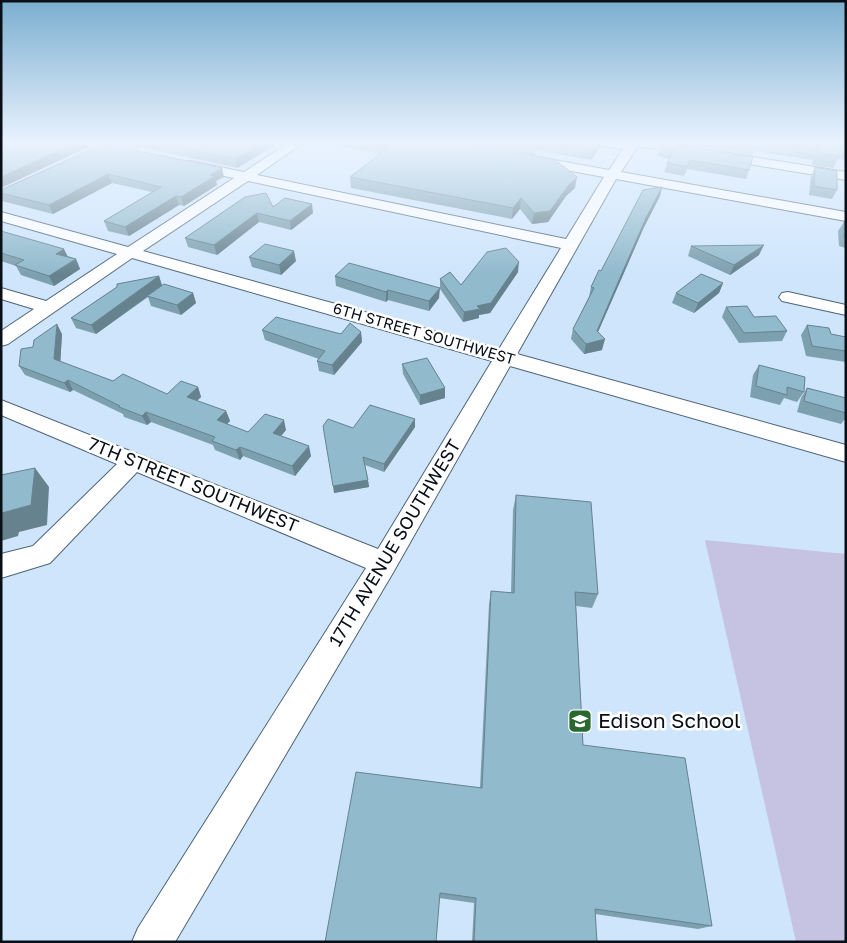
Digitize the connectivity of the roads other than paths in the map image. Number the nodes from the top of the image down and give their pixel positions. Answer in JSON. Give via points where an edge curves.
{"nodes":[{"id":1,"x":230,"y":187,"type":"edge"},
{"id":2,"x":293,"y":187,"type":"edge"},
{"id":3,"x":605,"y":187,"type":"edge"},
{"id":4,"x":679,"y":187,"type":"edge"},
{"id":5,"x":1,"y":216,"type":"edge"},
{"id":6,"x":846,"y":217,"type":"edge"},
{"id":7,"x":571,"y":245,"type":"junction"},
{"id":8,"x":129,"y":253,"type":"junction"},
{"id":9,"x":1,"y":293,"type":"edge"},
{"id":10,"x":788,"y":297,"type":"dead end"},
{"id":11,"x":48,"y":308,"type":"junction"},
{"id":12,"x":846,"y":310,"type":"edge"},
{"id":13,"x":1,"y":340,"type":"edge"},
{"id":14,"x":506,"y":357,"type":"junction"},
{"id":15,"x":1,"y":407,"type":"edge"},
{"id":16,"x":846,"y":454,"type":"edge"},
{"id":17,"x":134,"y":461,"type":"junction"},
{"id":18,"x":384,"y":563,"type":"junction"},
{"id":19,"x":1,"y":566,"type":"edge"},
{"id":20,"x":152,"y":942,"type":"edge"}],
"edges":[{"from":1,"to":8,"type":"street"},
{"from":2,"to":7,"type":"street"},
{"from":3,"to":7,"type":"street","name":"17TH AVENUE SOUTHWEST"},
{"from":4,"to":6,"type":"street"},
{"from":5,"to":8,"type":"street","name":"6TH STREET SOUTHWEST"},
{"from":7,"to":14,"type":"street","name":"17TH AVENUE SOUTHWEST"},
{"from":8,"to":11,"type":"street"},
{"from":8,"to":14,"type":"street","name":"6TH STREET SOUTHWEST"},
{"from":9,"to":11,"type":"street"},
{"from":10,"to":12,"type":"street"},
{"from":11,"to":13,"type":"street"},
{"from":14,"to":16,"type":"street","name":"6TH STREET SOUTHWEST"},
{"from":14,"to":18,"type":"street","name":"17TH AVENUE SOUTHWEST"},
{"from":15,"to":17,"type":"street","name":"7TH STREET SOUTHWEST"},
{"from":17,"to":18,"type":"street","name":"7TH STREET SOUTHWEST"},
{"from":17,"to":19,"type":"street","via":[[41,554]]},
{"from":18,"to":20,"type":"street","name":"17TH AVENUE SOUTHWEST"}]}
